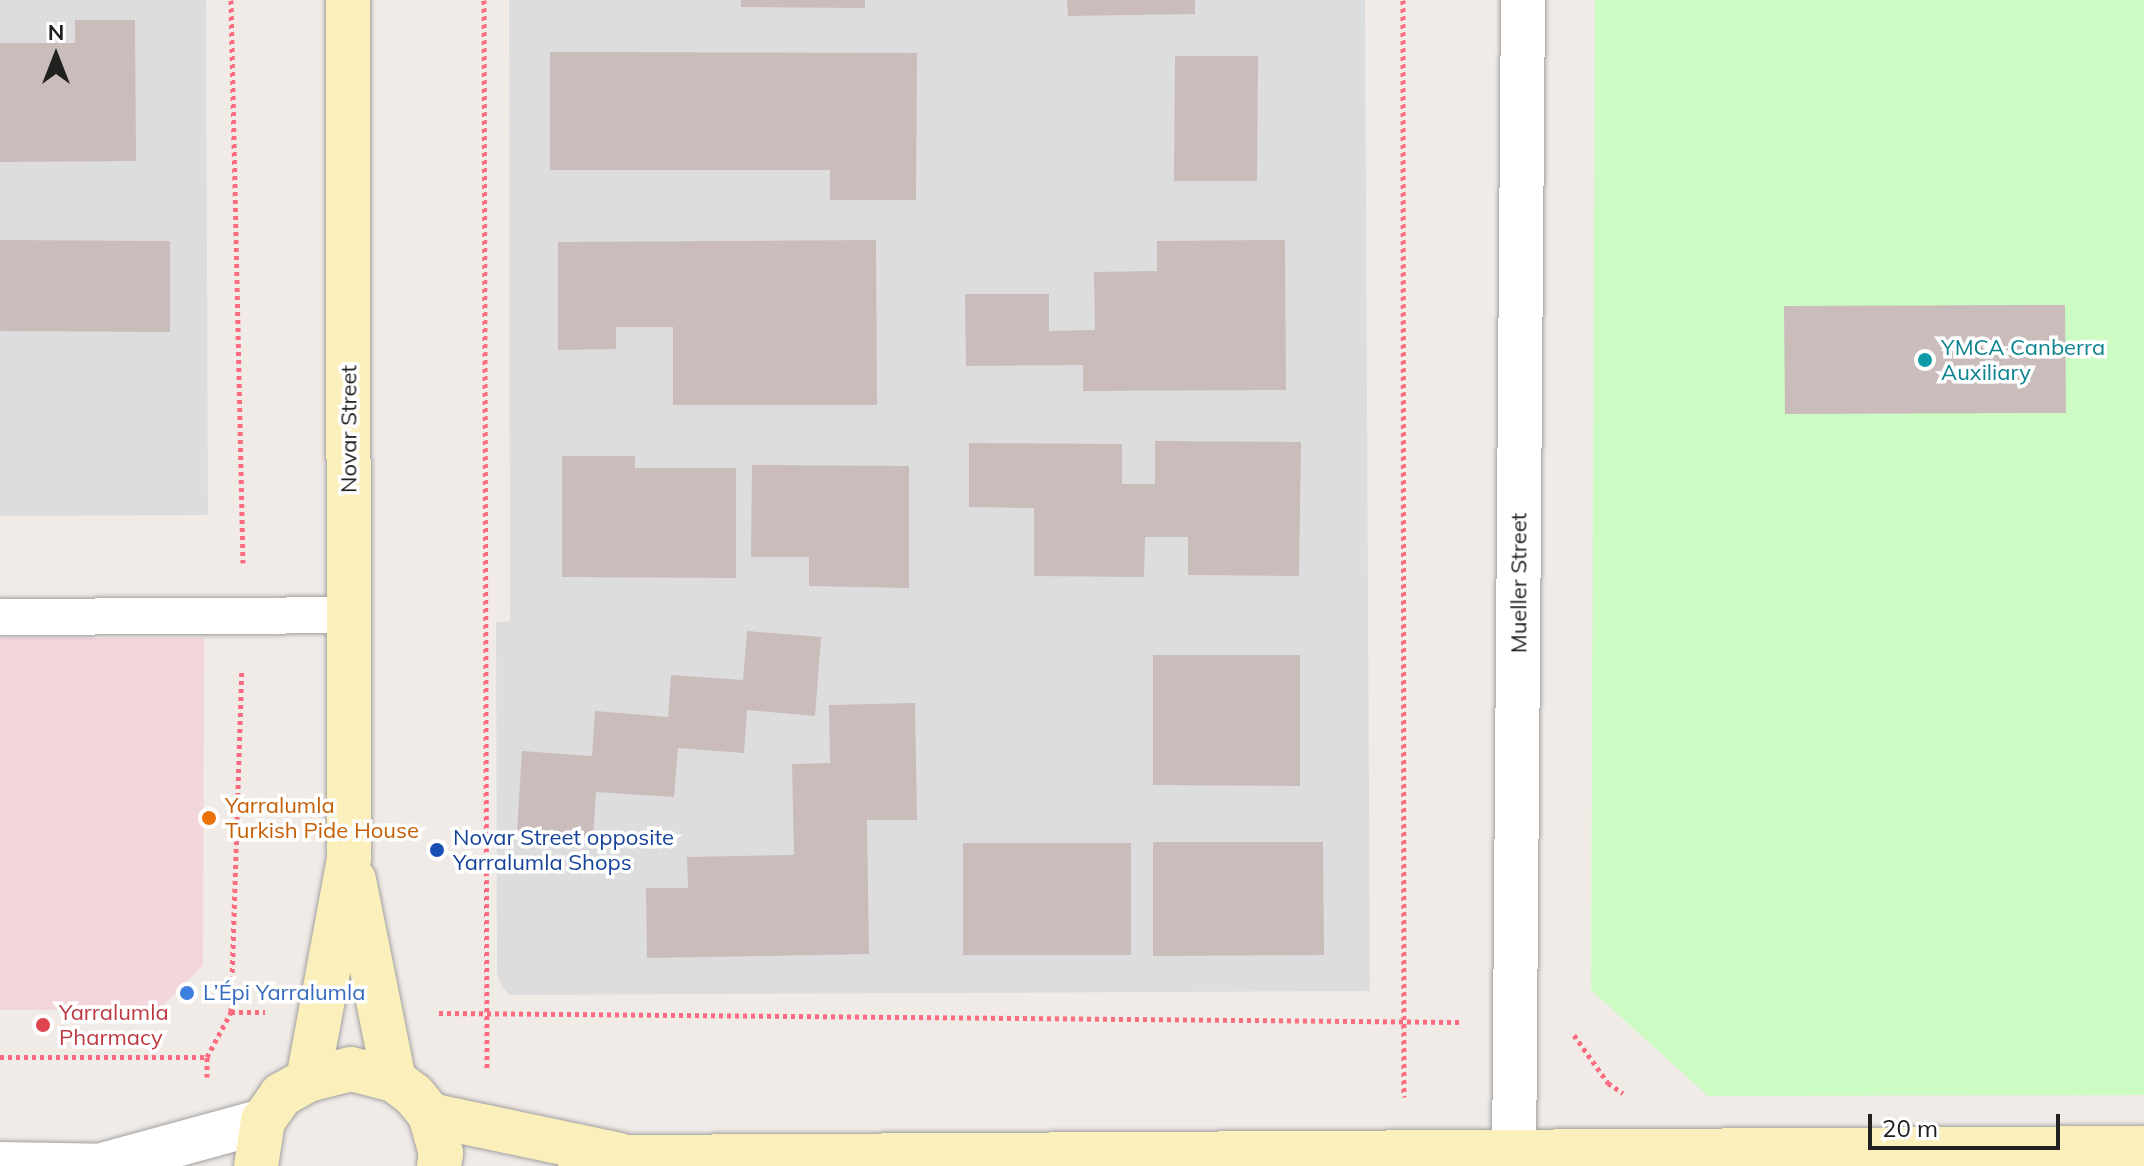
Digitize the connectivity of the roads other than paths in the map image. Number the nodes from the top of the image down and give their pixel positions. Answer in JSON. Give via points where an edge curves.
{"nodes":[{"id":1,"x":348,"y":0,"type":"edge"},
{"id":2,"x":1523,"y":0,"type":"edge"},
{"id":3,"x":349,"y":615,"type":"junction"},
{"id":4,"x":0,"y":617,"type":"edge"},
{"id":5,"x":349,"y":858,"type":"junction"},
{"id":6,"x":308,"y":1080,"type":"junction"},
{"id":7,"x":394,"y":1080,"type":"junction"},
{"id":8,"x":430,"y":1115,"type":"junction"},
{"id":9,"x":263,"y":1121,"type":"junction"},
{"id":10,"x":2144,"y":1148,"type":"edge"},
{"id":11,"x":629,"y":1157,"type":"junction"},
{"id":12,"x":1514,"y":1159,"type":"edge"},
{"id":13,"x":0,"y":1164,"type":"edge"},
{"id":14,"x":111,"y":1165,"type":"edge"},
{"id":15,"x":256,"y":1166,"type":"edge"},
{"id":16,"x":439,"y":1166,"type":"edge"},
{"id":17,"x":580,"y":1166,"type":"edge"}],
"edges":[{"from":1,"to":3,"type":"street","name":"Novar Street"},
{"from":2,"to":12,"type":"street","name":"Mueller Street"},
{"from":3,"to":4,"type":"lane"},
{"from":3,"to":5,"type":"street","name":"Novar Street"},
{"from":5,"to":6,"type":"street","name":"Novar Street"},
{"from":5,"to":7,"type":"street","name":"Novar Street"},
{"from":6,"to":7,"type":"street","via":[[351,1069]]},
{"from":6,"to":9,"type":"street","via":[[281,1095]]},
{"from":7,"to":8,"type":"street"},
{"from":8,"to":11,"type":"street"},
{"from":8,"to":16,"type":"street","via":[[441,1153]]},
{"from":9,"to":14,"type":"street"},
{"from":9,"to":15,"type":"street"},
{"from":10,"to":12,"type":"street"},
{"from":11,"to":12,"type":"street","via":[[1404,1153]]},
{"from":11,"to":17,"type":"street"},
{"from":13,"to":14,"type":"street"}]}
